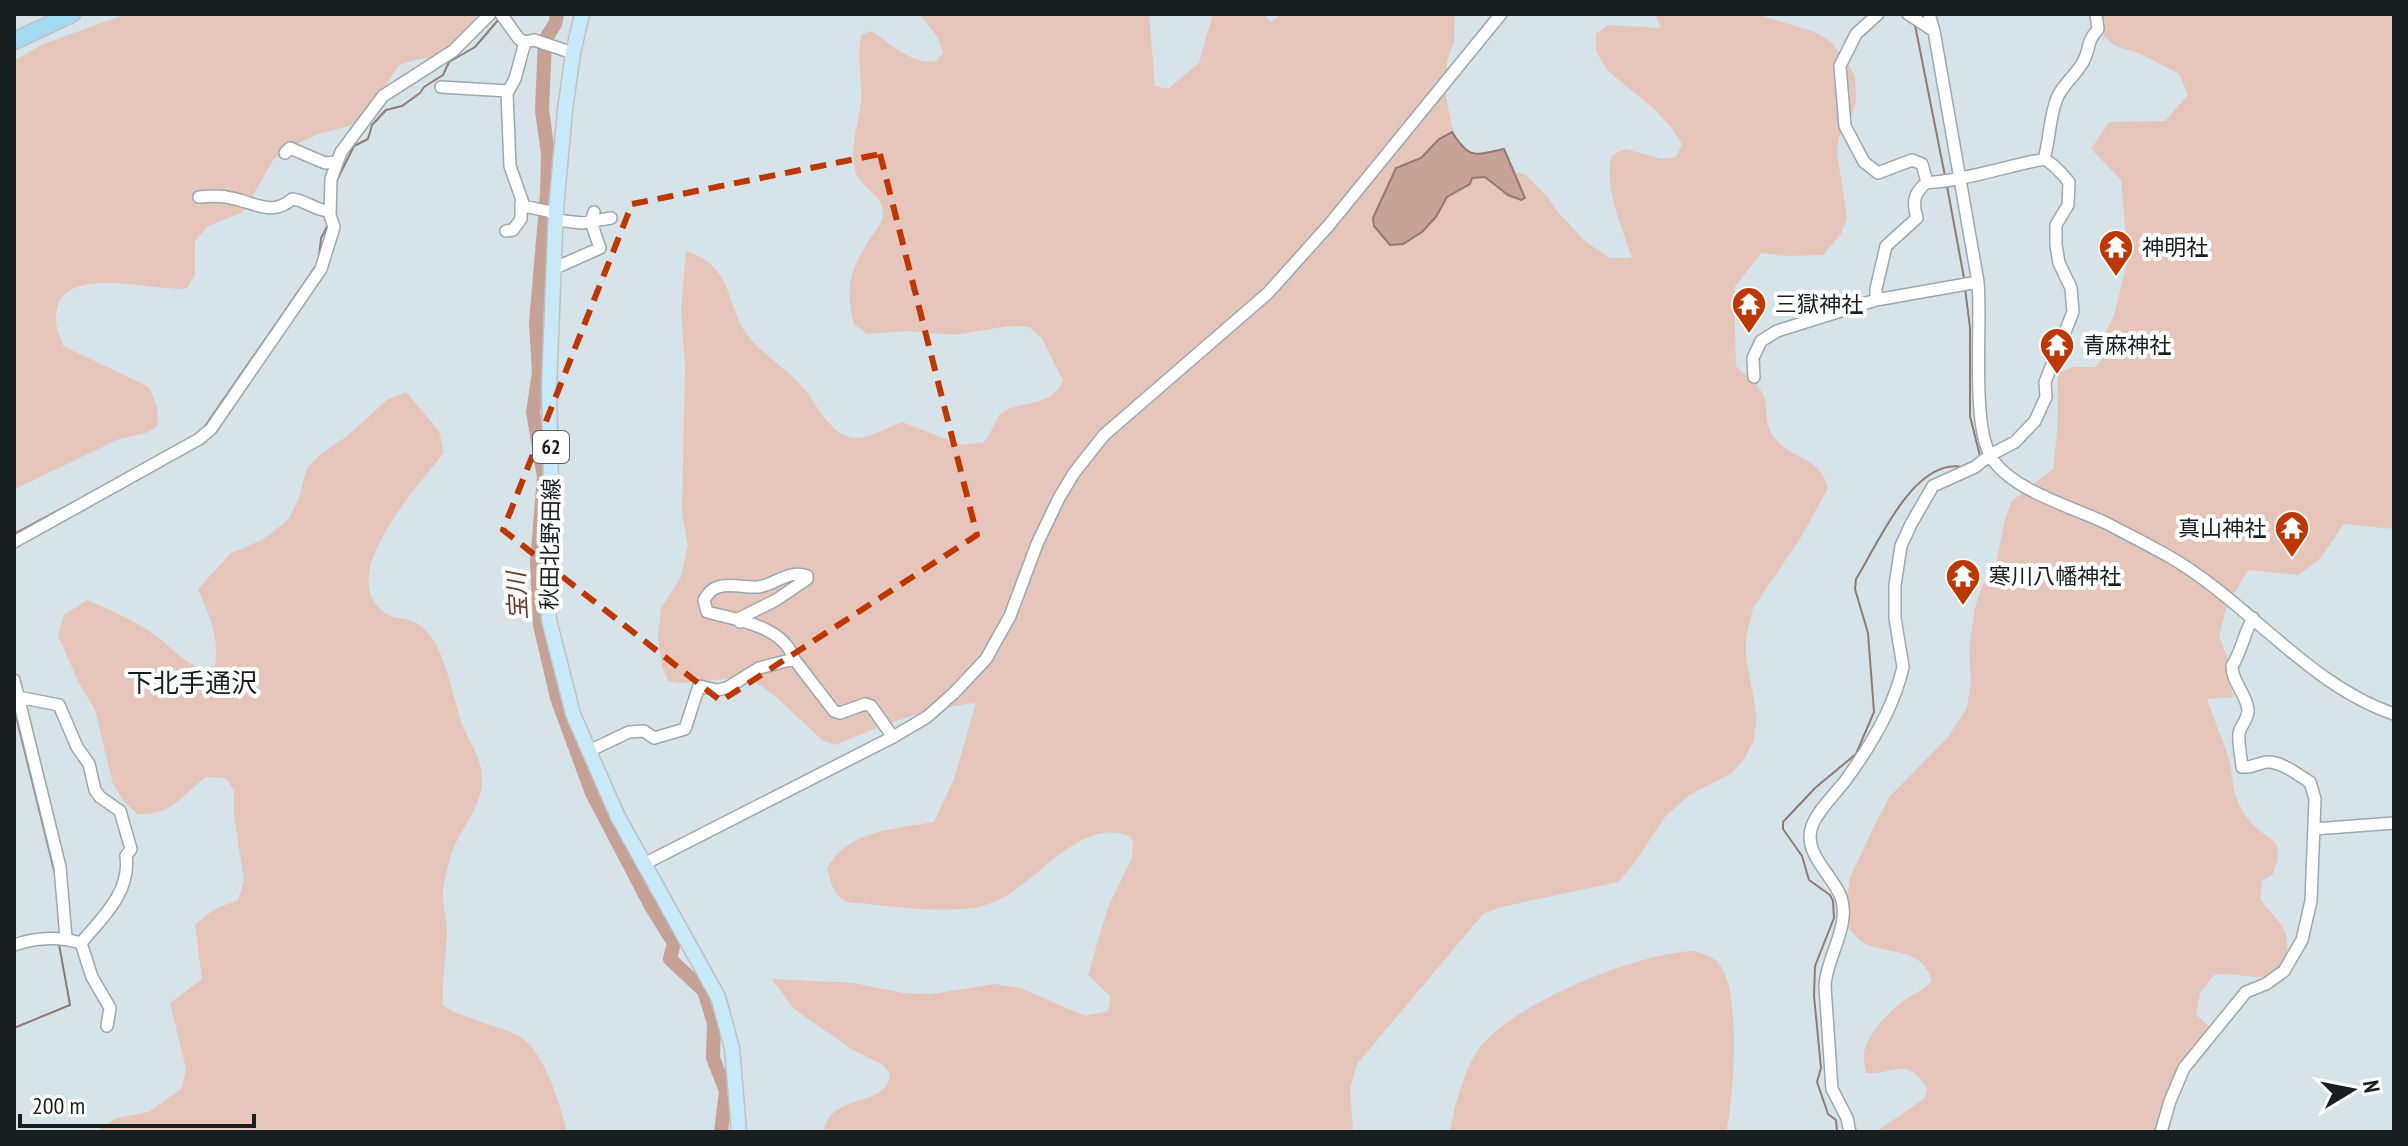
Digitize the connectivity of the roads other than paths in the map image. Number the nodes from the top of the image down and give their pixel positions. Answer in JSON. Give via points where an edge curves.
{"nodes":[{"id":1,"x":49,"y":14,"type":"edge"},
{"id":2,"x":72,"y":14,"type":"edge"},
{"id":3,"x":490,"y":14,"type":"edge"},
{"id":4,"x":582,"y":14,"type":"edge"},
{"id":5,"x":1501,"y":14,"type":"edge"},
{"id":6,"x":1878,"y":14,"type":"edge"},
{"id":7,"x":1908,"y":14,"type":"edge"},
{"id":8,"x":1929,"y":14,"type":"edge"},
{"id":9,"x":2096,"y":14,"type":"edge"},
{"id":10,"x":503,"y":17,"type":"edge"},
{"id":11,"x":14,"y":31,"type":"edge"},
{"id":12,"x":1934,"y":31,"type":"junction"},
{"id":13,"x":14,"y":41,"type":"edge"},
{"id":14,"x":525,"y":42,"type":"junction"},
{"id":15,"x":573,"y":53,"type":"junction"},
{"id":16,"x":441,"y":87,"type":"dead end"},
{"id":17,"x":508,"y":91,"type":"junction"},
{"id":18,"x":285,"y":153,"type":"dead end"},
{"id":19,"x":2044,"y":159,"type":"junction"},
{"id":20,"x":337,"y":162,"type":"junction"},
{"id":21,"x":1952,"y":179,"type":"junction"},
{"id":22,"x":1927,"y":182,"type":"junction"},
{"id":23,"x":199,"y":197,"type":"dead end"},
{"id":24,"x":521,"y":203,"type":"junction"},
{"id":25,"x":551,"y":214,"type":"junction"},
{"id":26,"x":331,"y":217,"type":"junction"},
{"id":27,"x":592,"y":217,"type":"junction"},
{"id":28,"x":611,"y":218,"type":"dead end"},
{"id":29,"x":506,"y":231,"type":"dead end"},
{"id":30,"x":553,"y":269,"type":"junction"},
{"id":31,"x":1978,"y":282,"type":"junction"},
{"id":32,"x":1876,"y":300,"type":"junction"},
{"id":33,"x":1754,"y":377,"type":"dead end"},
{"id":34,"x":1990,"y":455,"type":"junction"},
{"id":35,"x":14,"y":542,"type":"edge"},
{"id":36,"x":2253,"y":618,"type":"junction"},
{"id":37,"x":740,"y":622,"type":"junction"},
{"id":38,"x":794,"y":659,"type":"junction"},
{"id":39,"x":14,"y":680,"type":"edge"},
{"id":40,"x":18,"y":697,"type":"junction"},
{"id":41,"x":2394,"y":714,"type":"edge"},
{"id":42,"x":893,"y":737,"type":"junction"},
{"id":43,"x":589,"y":751,"type":"junction"},
{"id":44,"x":2394,"y":823,"type":"edge"},
{"id":45,"x":2314,"y":829,"type":"junction"},
{"id":46,"x":644,"y":864,"type":"junction"},
{"id":47,"x":66,"y":938,"type":"junction"},
{"id":48,"x":81,"y":943,"type":"junction"},
{"id":49,"x":14,"y":945,"type":"edge"},
{"id":50,"x":107,"y":1026,"type":"dead end"},
{"id":51,"x":739,"y":1132,"type":"edge"},
{"id":52,"x":1850,"y":1132,"type":"edge"},
{"id":53,"x":2161,"y":1132,"type":"edge"}],
"edges":[{"from":1,"to":11,"type":"highway"},
{"from":2,"to":13,"type":"highway"},
{"from":3,"to":20,"type":"street","via":[[453,51],[383,96]]},
{"from":4,"to":15,"type":"main road","name":"秋田北野田線","number":"62"},
{"from":5,"to":42,"type":"street","via":[[1268,293],[1104,435],[1059,498],[1010,616],[986,659],[927,717]]},
{"from":6,"to":22,"type":"street","via":[[1856,34],[1840,66],[1845,126],[1864,162],[1878,173],[1912,160],[1922,164]]},
{"from":7,"to":12,"type":"street"},
{"from":8,"to":12,"type":"street"},
{"from":9,"to":19,"type":"street","via":[[2098,29],[2088,41],[2084,60],[2057,98]]},
{"from":10,"to":14,"type":"street"},
{"from":12,"to":21,"type":"street"},
{"from":14,"to":15,"type":"street"},
{"from":14,"to":17,"type":"street"},
{"from":15,"to":25,"type":"main road","name":"秋田北野田線","number":"62"},
{"from":16,"to":17,"type":"street"},
{"from":17,"to":24,"type":"street","via":[[510,166]]},
{"from":18,"to":20,"type":"street","via":[[290,148],[325,163]]},
{"from":19,"to":21,"type":"street"},
{"from":19,"to":34,"type":"street","via":[[2069,182],[2068,205],[2056,225],[2056,245],[2073,312],[2035,421],[2015,442]]},
{"from":20,"to":26,"type":"street","via":[[331,179]]},
{"from":21,"to":22,"type":"street"},
{"from":21,"to":31,"type":"street"},
{"from":22,"to":32,"type":"street","via":[[1916,192],[1917,218],[1886,246]]},
{"from":23,"to":26,"type":"street","via":[[217,195],[270,208],[297,199]]},
{"from":24,"to":25,"type":"street"},
{"from":24,"to":29,"type":"street","via":[[521,219]]},
{"from":25,"to":27,"type":"street"},
{"from":25,"to":30,"type":"main road","name":"秋田北野田線","number":"62"},
{"from":26,"to":35,"type":"street","via":[[321,269],[211,429]]},
{"from":27,"to":28,"type":"street"},
{"from":27,"to":30,"type":"street","via":[[600,248]]},
{"from":30,"to":43,"type":"main road","name":"秋田北野田線","number":"62","via":[[547,593],[552,636]]},
{"from":31,"to":32,"type":"street"},
{"from":31,"to":34,"type":"street","via":[[1980,403]]},
{"from":32,"to":33,"type":"street","via":[[1777,331],[1761,341],[1753,358]]},
{"from":34,"to":36,"type":"street","via":[[2016,482],[2169,556]]},
{"from":34,"to":52,"type":"street","via":[[1933,486],[1911,524],[1901,546],[1895,585],[1902,674],[1861,759],[1812,826],[1811,848],[1841,898],[1842,916],[1825,986],[1832,1089]]},
{"from":36,"to":41,"type":"street","via":[[2358,700]]},
{"from":36,"to":45,"type":"street","via":[[2232,666],[2248,716],[2239,731],[2242,767],[2275,762],[2310,782]]},
{"from":37,"to":37,"type":"street","via":[[707,612],[704,600],[710,591],[732,585],[760,587],[799,573],[807,576]]},
{"from":37,"to":38,"type":"street","via":[[773,633],[788,644]]},
{"from":38,"to":42,"type":"street","via":[[834,711],[871,706]]},
{"from":38,"to":43,"type":"street","via":[[759,668],[727,688],[699,686],[685,729],[654,738],[644,731],[629,732]]},
{"from":39,"to":40,"type":"street"},
{"from":40,"to":47,"type":"street","via":[[60,867]]},
{"from":40,"to":48,"type":"street","via":[[59,705],[89,764],[95,790],[120,811],[128,833],[131,849],[121,889],[112,908]]},
{"from":42,"to":46,"type":"street"},
{"from":43,"to":46,"type":"main road","name":"秋田北野田線","number":"62"},
{"from":44,"to":45,"type":"street"},
{"from":45,"to":53,"type":"street","via":[[2311,901],[2302,940],[2284,971],[2246,992],[2184,1068]]},
{"from":46,"to":51,"type":"main road","name":"秋田北野田線","number":"62","via":[[718,997],[737,1083]]},
{"from":47,"to":48,"type":"street"},
{"from":47,"to":49,"type":"street"},
{"from":48,"to":50,"type":"street","via":[[110,1008]]}]}
